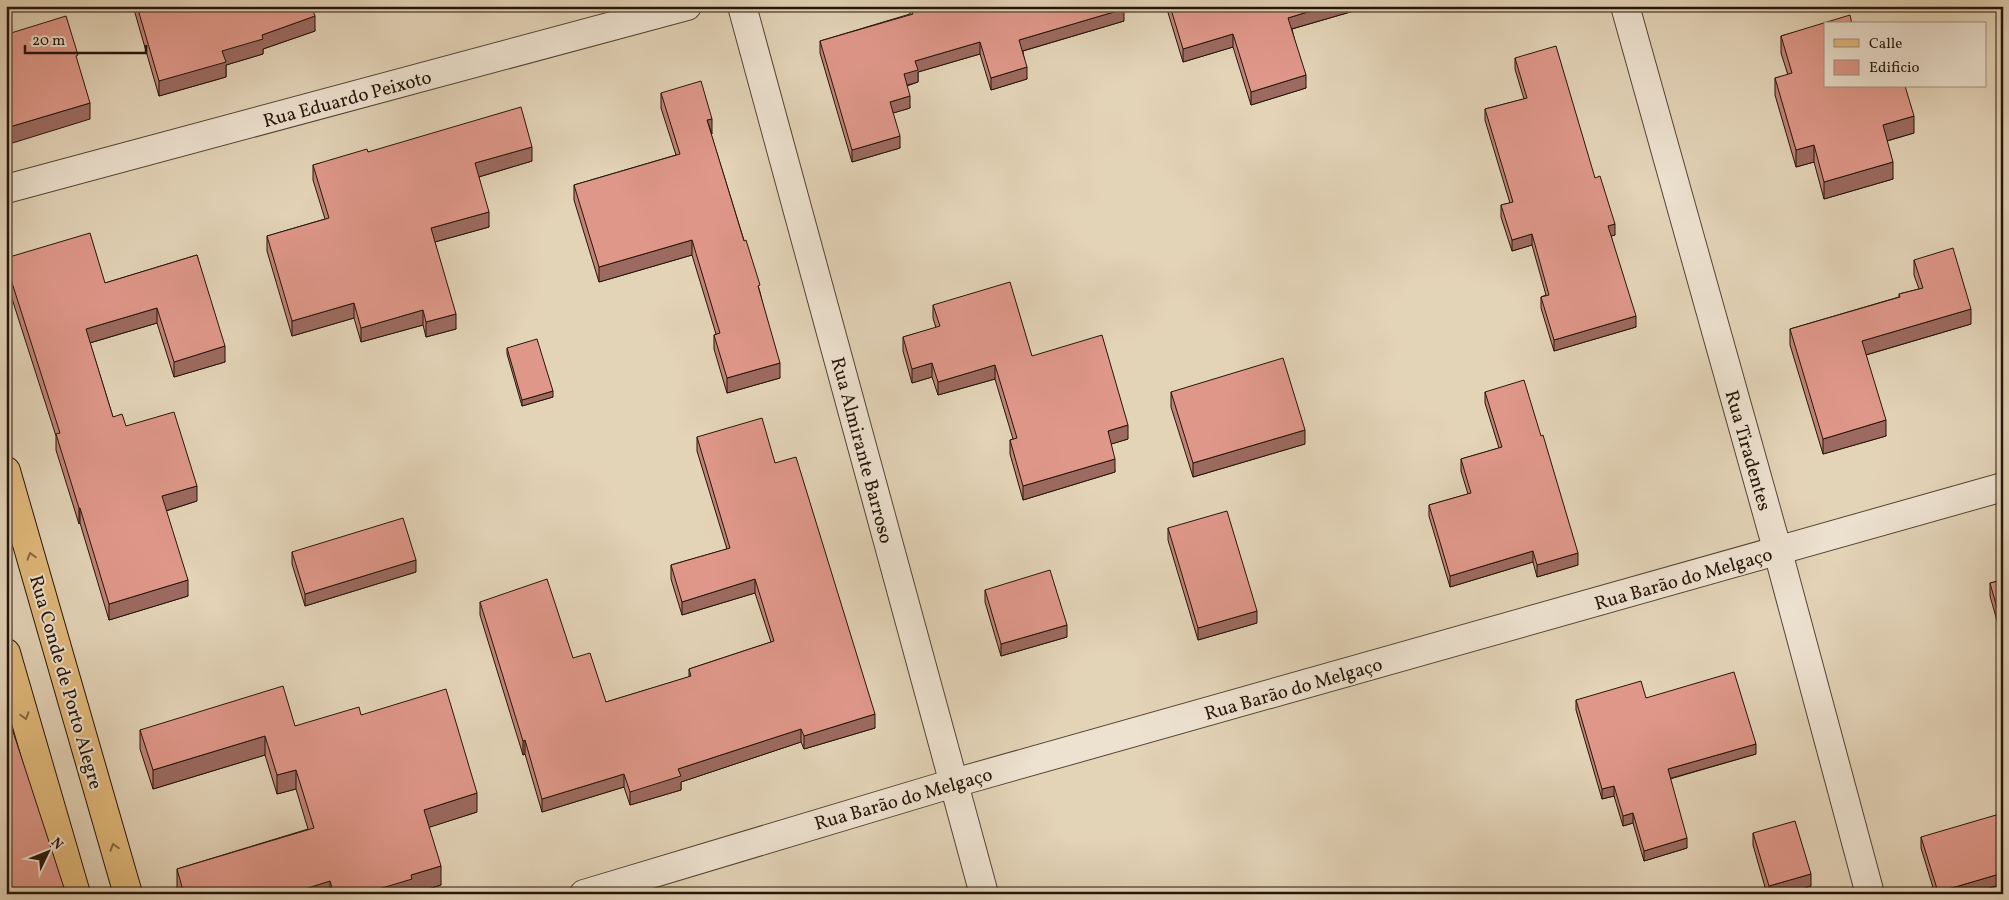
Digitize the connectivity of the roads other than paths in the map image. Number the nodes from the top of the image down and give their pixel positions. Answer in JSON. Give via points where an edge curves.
{"nodes":[{"id":1,"x":687,"y":6,"type":"edge"},
{"id":2,"x":742,"y":6,"type":"edge"},
{"id":3,"x":1625,"y":6,"type":"edge"},
{"id":4,"x":6,"y":189,"type":"edge"},
{"id":5,"x":6,"y":471,"type":"edge"},
{"id":6,"x":2003,"y":487,"type":"edge"},
{"id":7,"x":1778,"y":552,"type":"junction"},
{"id":8,"x":6,"y":653,"type":"edge"},
{"id":9,"x":954,"y":783,"type":"junction"},
{"id":10,"x":76,"y":894,"type":"edge"},
{"id":11,"x":128,"y":894,"type":"edge"},
{"id":12,"x":584,"y":894,"type":"edge"},
{"id":13,"x":984,"y":894,"type":"edge"},
{"id":14,"x":1870,"y":894,"type":"edge"}],
"edges":[{"from":1,"to":4,"type":"street","name":"Rua Eduardo Peixoto"},
{"from":2,"to":9,"type":"street","name":"Rua Almirante Barroso"},
{"from":3,"to":7,"type":"street","name":"Rua Tiradentes"},
{"from":11,"to":5,"type":"main road","name":"Rua Conde de Porto Alegre","one_way":true},
{"from":6,"to":7,"type":"street","name":"Rua Barão do Melgaço"},
{"from":7,"to":9,"type":"street","name":"Rua Barão do Melgaço"},
{"from":7,"to":14,"type":"street","name":"Rua Tiradentes"},
{"from":8,"to":10,"type":"main road","one_way":true},
{"from":9,"to":12,"type":"street","name":"Rua Barão do Melgaço"},
{"from":9,"to":13,"type":"street","name":"Rua Almirante Barroso"}]}
